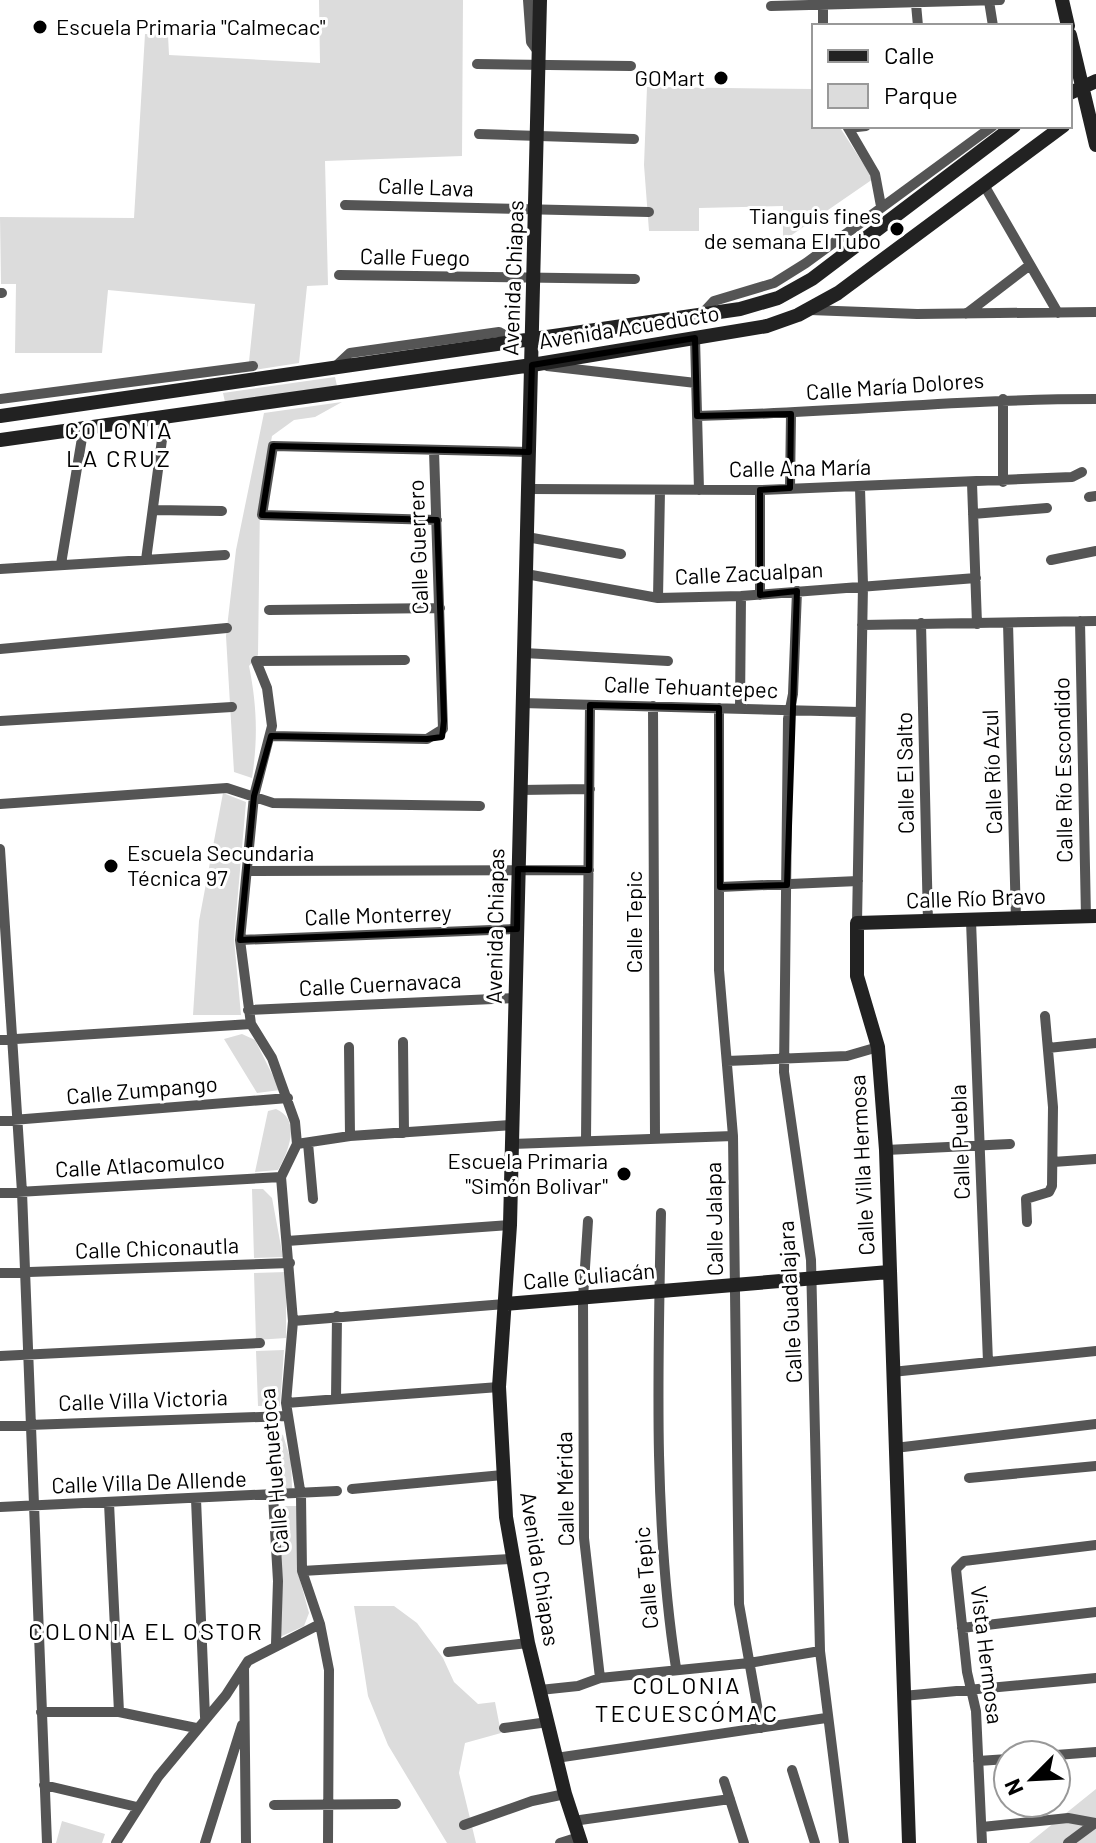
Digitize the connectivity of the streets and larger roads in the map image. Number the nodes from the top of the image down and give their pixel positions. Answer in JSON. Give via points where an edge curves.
{"nodes":[{"id":1,"x":528,"y":0,"type":"edge"},
{"id":2,"x":540,"y":0,"type":"edge"},
{"id":3,"x":1062,"y":0,"type":"edge"},
{"id":4,"x":995,"y":1,"type":"edge"},
{"id":5,"x":916,"y":4,"type":"junction"},
{"id":6,"x":823,"y":5,"type":"junction"},
{"id":7,"x":771,"y":6,"type":"dead end"},
{"id":8,"x":823,"y":24,"type":"edge"},
{"id":9,"x":918,"y":24,"type":"edge"},
{"id":10,"x":993,"y":24,"type":"edge"},
{"id":11,"x":1068,"y":24,"type":"edge"},
{"id":12,"x":1072,"y":43,"type":"edge"},
{"id":13,"x":541,"y":58,"type":"junction"},
{"id":14,"x":477,"y":64,"type":"dead end"},
{"id":15,"x":631,"y":66,"type":"dead end"},
{"id":16,"x":1083,"y":87,"type":"edge"},
{"id":17,"x":1092,"y":107,"type":"edge"},
{"id":18,"x":1072,"y":120,"type":"edge"},
{"id":19,"x":848,"y":128,"type":"edge"},
{"id":20,"x":990,"y":128,"type":"edge"},
{"id":21,"x":1011,"y":128,"type":"edge"},
{"id":22,"x":1060,"y":128,"type":"edge"},
{"id":23,"x":479,"y":134,"type":"dead end"},
{"id":24,"x":539,"y":137,"type":"junction"},
{"id":25,"x":634,"y":139,"type":"dead end"},
{"id":26,"x":1096,"y":145,"type":"edge"},
{"id":27,"x":984,"y":185,"type":"junction"},
{"id":28,"x":345,"y":205,"type":"dead end"},
{"id":29,"x":881,"y":206,"type":"junction"},
{"id":30,"x":536,"y":211,"type":"junction"},
{"id":31,"x":649,"y":212,"type":"dead end"},
{"id":32,"x":1030,"y":265,"type":"junction"},
{"id":33,"x":339,"y":275,"type":"dead end"},
{"id":34,"x":635,"y":279,"type":"dead end"},
{"id":35,"x":533,"y":280,"type":"junction"},
{"id":36,"x":807,"y":310,"type":"junction"},
{"id":37,"x":1096,"y":312,"type":"edge"},
{"id":38,"x":1058,"y":313,"type":"junction"},
{"id":39,"x":966,"y":314,"type":"junction"},
{"id":40,"x":701,"y":315,"type":"junction"},
{"id":41,"x":695,"y":338,"type":"junction"},
{"id":42,"x":525,"y":341,"type":"junction"},
{"id":43,"x":532,"y":365,"type":"junction"},
{"id":44,"x":253,"y":366,"type":"dead end"},
{"id":45,"x":696,"y":383,"type":"junction"},
{"id":46,"x":0,"y":399,"type":"edge"},
{"id":47,"x":1003,"y":399,"type":"junction"},
{"id":48,"x":1096,"y":399,"type":"edge"},
{"id":49,"x":791,"y":414,"type":"junction"},
{"id":50,"x":0,"y":416,"type":"edge"},
{"id":51,"x":697,"y":416,"type":"junction"},
{"id":52,"x":165,"y":417,"type":"junction"},
{"id":53,"x":84,"y":426,"type":"junction"},
{"id":54,"x":0,"y":440,"type":"edge"},
{"id":55,"x":434,"y":451,"type":"junction"},
{"id":56,"x":529,"y":452,"type":"junction"},
{"id":57,"x":1077,"y":474,"type":"dead end"},
{"id":58,"x":1003,"y":482,"type":"junction"},
{"id":59,"x":972,"y":483,"type":"junction"},
{"id":60,"x":790,"y":488,"type":"junction"},
{"id":61,"x":860,"y":488,"type":"junction"},
{"id":62,"x":529,"y":489,"type":"junction"},
{"id":63,"x":699,"y":490,"type":"junction"},
{"id":64,"x":760,"y":490,"type":"junction"},
{"id":65,"x":660,"y":491,"type":"junction"},
{"id":66,"x":1047,"y":508,"type":"dead end"},
{"id":67,"x":153,"y":510,"type":"junction"},
{"id":68,"x":222,"y":511,"type":"dead end"},
{"id":69,"x":973,"y":514,"type":"junction"},
{"id":70,"x":437,"y":520,"type":"junction"},
{"id":71,"x":527,"y":537,"type":"junction"},
{"id":72,"x":1096,"y":551,"type":"edge"},
{"id":73,"x":621,"y":554,"type":"dead end"},
{"id":74,"x":225,"y":555,"type":"dead end"},
{"id":75,"x":146,"y":560,"type":"junction"},
{"id":76,"x":1051,"y":560,"type":"dead end"},
{"id":77,"x":61,"y":564,"type":"junction"},
{"id":78,"x":0,"y":569,"type":"edge"},
{"id":79,"x":526,"y":574,"type":"junction"},
{"id":80,"x":976,"y":578,"type":"junction"},
{"id":81,"x":863,"y":585,"type":"junction"},
{"id":82,"x":797,"y":591,"type":"junction"},
{"id":83,"x":760,"y":595,"type":"junction"},
{"id":84,"x":741,"y":596,"type":"junction"},
{"id":85,"x":658,"y":598,"type":"junction"},
{"id":86,"x":440,"y":608,"type":"junction"},
{"id":87,"x":269,"y":610,"type":"dead end"},
{"id":88,"x":1080,"y":621,"type":"junction"},
{"id":89,"x":1096,"y":621,"type":"edge"},
{"id":90,"x":921,"y":623,"type":"junction"},
{"id":91,"x":1008,"y":623,"type":"junction"},
{"id":92,"x":977,"y":624,"type":"junction"},
{"id":93,"x":862,"y":625,"type":"junction"},
{"id":94,"x":227,"y":628,"type":"dead end"},
{"id":95,"x":0,"y":649,"type":"edge"},
{"id":96,"x":524,"y":653,"type":"junction"},
{"id":97,"x":405,"y":660,"type":"dead end"},
{"id":98,"x":668,"y":661,"type":"dead end"},
{"id":99,"x":522,"y":703,"type":"junction"},
{"id":100,"x":590,"y":705,"type":"junction"},
{"id":101,"x":653,"y":706,"type":"junction"},
{"id":102,"x":232,"y":707,"type":"dead end"},
{"id":103,"x":719,"y":708,"type":"junction"},
{"id":104,"x":740,"y":709,"type":"junction"},
{"id":105,"x":791,"y":710,"type":"junction"},
{"id":106,"x":860,"y":712,"type":"junction"},
{"id":107,"x":0,"y":721,"type":"edge"},
{"id":108,"x":271,"y":736,"type":"junction"},
{"id":109,"x":590,"y":789,"type":"junction"},
{"id":110,"x":520,"y":790,"type":"junction"},
{"id":111,"x":254,"y":796,"type":"junction"},
{"id":112,"x":0,"y":804,"type":"edge"},
{"id":113,"x":480,"y":806,"type":"dead end"},
{"id":114,"x":0,"y":849,"type":"edge"},
{"id":115,"x":518,"y":869,"type":"junction"},
{"id":116,"x":589,"y":870,"type":"junction"},
{"id":117,"x":248,"y":871,"type":"junction"},
{"id":118,"x":858,"y":881,"type":"junction"},
{"id":119,"x":1,"y":883,"type":"edge"},
{"id":120,"x":787,"y":885,"type":"junction"},
{"id":121,"x":720,"y":887,"type":"junction"},
{"id":122,"x":1091,"y":916,"type":"edge"},
{"id":123,"x":1016,"y":919,"type":"junction"},
{"id":124,"x":971,"y":921,"type":"junction"},
{"id":125,"x":928,"y":922,"type":"junction"},
{"id":126,"x":857,"y":923,"type":"junction"},
{"id":127,"x":517,"y":929,"type":"junction"},
{"id":128,"x":240,"y":940,"type":"junction"},
{"id":129,"x":4,"y":959,"type":"edge"},
{"id":130,"x":515,"y":998,"type":"junction"},
{"id":131,"x":248,"y":1010,"type":"junction"},
{"id":132,"x":1045,"y":1016,"type":"dead end"},
{"id":133,"x":251,"y":1024,"type":"junction"},
{"id":134,"x":12,"y":1039,"type":"junction"},
{"id":135,"x":0,"y":1040,"type":"edge"},
{"id":136,"x":403,"y":1042,"type":"dead end"},
{"id":137,"x":1096,"y":1043,"type":"edge"},
{"id":138,"x":349,"y":1047,"type":"dead end"},
{"id":139,"x":878,"y":1047,"type":"junction"},
{"id":140,"x":1048,"y":1048,"type":"junction"},
{"id":141,"x":784,"y":1058,"type":"junction"},
{"id":142,"x":727,"y":1061,"type":"junction"},
{"id":143,"x":288,"y":1098,"type":"junction"},
{"id":144,"x":18,"y":1120,"type":"junction"},
{"id":145,"x":0,"y":1121,"type":"edge"},
{"id":146,"x":512,"y":1125,"type":"junction"},
{"id":147,"x":404,"y":1133,"type":"junction"},
{"id":148,"x":350,"y":1136,"type":"junction"},
{"id":149,"x":733,"y":1136,"type":"junction"},
{"id":150,"x":655,"y":1138,"type":"junction"},
{"id":151,"x":586,"y":1140,"type":"junction"},
{"id":152,"x":302,"y":1144,"type":"junction"},
{"id":153,"x":512,"y":1144,"type":"junction"},
{"id":154,"x":1010,"y":1144,"type":"dead end"},
{"id":155,"x":981,"y":1147,"type":"junction"},
{"id":156,"x":886,"y":1150,"type":"junction"},
{"id":157,"x":1096,"y":1159,"type":"edge"},
{"id":158,"x":1053,"y":1162,"type":"junction"},
{"id":159,"x":281,"y":1177,"type":"junction"},
{"id":160,"x":22,"y":1192,"type":"junction"},
{"id":161,"x":0,"y":1193,"type":"edge"},
{"id":162,"x":313,"y":1199,"type":"dead end"},
{"id":163,"x":661,"y":1213,"type":"dead end"},
{"id":164,"x":588,"y":1221,"type":"dead end"},
{"id":165,"x":1027,"y":1222,"type":"dead end"},
{"id":166,"x":510,"y":1225,"type":"junction"},
{"id":167,"x":287,"y":1241,"type":"junction"},
{"id":168,"x":290,"y":1263,"type":"junction"},
{"id":169,"x":25,"y":1272,"type":"junction"},
{"id":170,"x":889,"y":1272,"type":"junction"},
{"id":171,"x":0,"y":1273,"type":"edge"},
{"id":172,"x":812,"y":1279,"type":"junction"},
{"id":173,"x":736,"y":1285,"type":"junction"},
{"id":174,"x":659,"y":1292,"type":"junction"},
{"id":175,"x":583,"y":1298,"type":"junction"},
{"id":176,"x":505,"y":1304,"type":"junction"},
{"id":177,"x":337,"y":1316,"type":"junction"},
{"id":178,"x":293,"y":1321,"type":"junction"},
{"id":179,"x":260,"y":1343,"type":"dead end"},
{"id":180,"x":1096,"y":1351,"type":"edge"},
{"id":181,"x":28,"y":1355,"type":"junction"},
{"id":182,"x":0,"y":1356,"type":"edge"},
{"id":183,"x":988,"y":1362,"type":"junction"},
{"id":184,"x":892,"y":1372,"type":"junction"},
{"id":185,"x":499,"y":1387,"type":"junction"},
{"id":186,"x":336,"y":1399,"type":"junction"},
{"id":187,"x":286,"y":1403,"type":"junction"},
{"id":188,"x":288,"y":1416,"type":"junction"},
{"id":189,"x":30,"y":1423,"type":"junction"},
{"id":190,"x":1096,"y":1424,"type":"edge"},
{"id":191,"x":0,"y":1426,"type":"edge"},
{"id":192,"x":895,"y":1448,"type":"junction"},
{"id":193,"x":1096,"y":1466,"type":"edge"},
{"id":194,"x":503,"y":1475,"type":"junction"},
{"id":195,"x":969,"y":1478,"type":"dead end"},
{"id":196,"x":352,"y":1489,"type":"dead end"},
{"id":197,"x":337,"y":1491,"type":"dead end"},
{"id":198,"x":273,"y":1496,"type":"junction"},
{"id":199,"x":301,"y":1496,"type":"junction"},
{"id":200,"x":196,"y":1499,"type":"junction"},
{"id":201,"x":109,"y":1503,"type":"junction"},
{"id":202,"x":0,"y":1507,"type":"edge"},
{"id":203,"x":33,"y":1507,"type":"junction"},
{"id":204,"x":1096,"y":1545,"type":"edge"},
{"id":205,"x":511,"y":1559,"type":"junction"},
{"id":206,"x":302,"y":1571,"type":"junction"},
{"id":207,"x":1096,"y":1612,"type":"edge"},
{"id":208,"x":320,"y":1624,"type":"junction"},
{"id":209,"x":962,"y":1628,"type":"junction"},
{"id":210,"x":528,"y":1643,"type":"junction"},
{"id":211,"x":276,"y":1644,"type":"junction"},
{"id":212,"x":820,"y":1651,"type":"junction"},
{"id":213,"x":448,"y":1652,"type":"dead end"},
{"id":214,"x":749,"y":1663,"type":"junction"},
{"id":215,"x":244,"y":1667,"type":"junction"},
{"id":216,"x":676,"y":1668,"type":"junction"},
{"id":217,"x":600,"y":1678,"type":"junction"},
{"id":218,"x":1096,"y":1678,"type":"edge"},
{"id":219,"x":540,"y":1690,"type":"junction"},
{"id":220,"x":972,"y":1691,"type":"junction"},
{"id":221,"x":226,"y":1695,"type":"junction"},
{"id":222,"x":903,"y":1696,"type":"junction"},
{"id":223,"x":246,"y":1700,"type":"junction"},
{"id":224,"x":41,"y":1712,"type":"junction"},
{"id":225,"x":119,"y":1712,"type":"junction"},
{"id":226,"x":245,"y":1715,"type":"junction"},
{"id":227,"x":205,"y":1717,"type":"junction"},
{"id":228,"x":826,"y":1718,"type":"junction"},
{"id":229,"x":548,"y":1722,"type":"junction"},
{"id":230,"x":196,"y":1728,"type":"junction"},
{"id":231,"x":504,"y":1728,"type":"dead end"},
{"id":232,"x":761,"y":1728,"type":"junction"},
{"id":233,"x":1096,"y":1752,"type":"edge"},
{"id":234,"x":1072,"y":1754,"type":"edge"},
{"id":235,"x":556,"y":1758,"type":"junction"},
{"id":236,"x":992,"y":1760,"type":"edge"},
{"id":237,"x":978,"y":1761,"type":"junction"},
{"id":238,"x":792,"y":1770,"type":"dead end"},
{"id":239,"x":724,"y":1781,"type":"dead end"},
{"id":240,"x":44,"y":1785,"type":"junction"},
{"id":241,"x":565,"y":1794,"type":"junction"},
{"id":242,"x":730,"y":1799,"type":"junction"},
{"id":243,"x":328,"y":1804,"type":"junction"},
{"id":244,"x":396,"y":1804,"type":"dead end"},
{"id":245,"x":274,"y":1805,"type":"dead end"},
{"id":246,"x":137,"y":1807,"type":"junction"},
{"id":247,"x":573,"y":1821,"type":"junction"},
{"id":248,"x":1095,"y":1823,"type":"edge"},
{"id":249,"x":464,"y":1825,"type":"dead end"},
{"id":250,"x":982,"y":1827,"type":"junction"},
{"id":251,"x":580,"y":1840,"type":"edge"},
{"id":252,"x":47,"y":1843,"type":"edge"},
{"id":253,"x":116,"y":1843,"type":"edge"},
{"id":254,"x":205,"y":1843,"type":"edge"},
{"id":255,"x":246,"y":1843,"type":"edge"},
{"id":256,"x":328,"y":1843,"type":"edge"},
{"id":257,"x":560,"y":1843,"type":"edge"},
{"id":258,"x":744,"y":1843,"type":"edge"},
{"id":259,"x":815,"y":1843,"type":"edge"},
{"id":260,"x":844,"y":1843,"type":"edge"},
{"id":261,"x":909,"y":1843,"type":"edge"},
{"id":262,"x":982,"y":1843,"type":"edge"},
{"id":263,"x":1068,"y":1843,"type":"edge"}],
"edges":[{"from":1,"to":13,"type":"street","via":[[531,42]]},
{"from":2,"to":13,"type":"street","name":"Avenida Chiapas"},
{"from":3,"to":11,"type":"street"},
{"from":4,"to":5,"type":"street"},
{"from":4,"to":10,"type":"street"},
{"from":5,"to":6,"type":"street"},
{"from":5,"to":9,"type":"street"},
{"from":6,"to":7,"type":"street"},
{"from":6,"to":8,"type":"street"},
{"from":12,"to":16,"type":"street"},
{"from":13,"to":14,"type":"street"},
{"from":13,"to":15,"type":"street"},
{"from":13,"to":24,"type":"street","name":"Avenida Chiapas"},
{"from":16,"to":17,"type":"street"},
{"from":17,"to":18,"type":"street"},
{"from":17,"to":26,"type":"street"},
{"from":19,"to":29,"type":"street","via":[[875,174]]},
{"from":20,"to":29,"type":"street"},
{"from":21,"to":40,"type":"street","name":"Avenida Acueducto","via":[[812,279],[778,298]]},
{"from":22,"to":27,"type":"street","name":"Avenida Acueducto"},
{"from":23,"to":24,"type":"street"},
{"from":24,"to":25,"type":"street"},
{"from":24,"to":30,"type":"street","name":"Avenida Chiapas"},
{"from":27,"to":32,"type":"street"},
{"from":27,"to":36,"type":"street","name":"Avenida Acueducto"},
{"from":28,"to":30,"type":"street","name":"Calle Lava"},
{"from":29,"to":40,"type":"street","via":[[774,283],[714,301]]},
{"from":30,"to":31,"type":"street","name":"Calle Lava"},
{"from":30,"to":35,"type":"street","name":"Avenida Chiapas"},
{"from":32,"to":38,"type":"street"},
{"from":32,"to":39,"type":"street"},
{"from":33,"to":35,"type":"street","name":"Calle Fuego"},
{"from":34,"to":35,"type":"street","name":"Calle Fuego"},
{"from":35,"to":42,"type":"street","name":"Avenida Chiapas"},
{"from":36,"to":39,"type":"street"},
{"from":36,"to":41,"type":"street","name":"Avenida Acueducto","via":[[767,326]]},
{"from":37,"to":38,"type":"street"},
{"from":38,"to":39,"type":"street"},
{"from":40,"to":42,"type":"street","name":"Avenida Acueducto"},
{"from":41,"to":43,"type":"street","name":"Avenida Acueducto"},
{"from":41,"to":45,"type":"street"},
{"from":42,"to":43,"type":"street","name":"Avenida Chiapas"},
{"from":42,"to":50,"type":"street","name":"Avenida Acueducto"},
{"from":43,"to":45,"type":"street"},
{"from":43,"to":52,"type":"street","name":"Avenida Acueducto"},
{"from":43,"to":56,"type":"street","name":"Avenida Chiapas"},
{"from":44,"to":46,"type":"street"},
{"from":45,"to":51,"type":"street"},
{"from":47,"to":48,"type":"street","name":"Calle María Dolores"},
{"from":47,"to":49,"type":"street","name":"Calle María Dolores"},
{"from":47,"to":58,"type":"street"},
{"from":49,"to":51,"type":"street","name":"Calle María Dolores"},
{"from":49,"to":60,"type":"street"},
{"from":51,"to":63,"type":"street"},
{"from":52,"to":53,"type":"street","name":"Avenida Acueducto"},
{"from":52,"to":67,"type":"street"},
{"from":53,"to":54,"type":"street","name":"Avenida Acueducto"},
{"from":53,"to":77,"type":"street"},
{"from":55,"to":56,"type":"street","name":"Calle Guerrero"},
{"from":55,"to":70,"type":"street","name":"Calle Guerrero"},
{"from":55,"to":70,"type":"street","via":[[273,446],[262,515]]},
{"from":56,"to":62,"type":"street","name":"Avenida Chiapas"},
{"from":57,"to":58,"type":"street","name":"Calle Ana María"},
{"from":58,"to":59,"type":"street","name":"Calle Ana María"},
{"from":59,"to":61,"type":"street","name":"Calle Ana María"},
{"from":59,"to":69,"type":"street"},
{"from":60,"to":61,"type":"street","name":"Calle Ana María"},
{"from":60,"to":64,"type":"street","name":"Calle Ana María"},
{"from":61,"to":81,"type":"street","name":"Calle Villa Hermosa"},
{"from":62,"to":65,"type":"street","name":"Calle Ana María"},
{"from":62,"to":71,"type":"street","name":"Avenida Chiapas"},
{"from":63,"to":64,"type":"street","name":"Calle Ana María"},
{"from":63,"to":65,"type":"street","name":"Calle Ana María"},
{"from":64,"to":83,"type":"street"},
{"from":65,"to":85,"type":"street"},
{"from":66,"to":69,"type":"street"},
{"from":67,"to":68,"type":"street"},
{"from":67,"to":75,"type":"street"},
{"from":69,"to":80,"type":"street"},
{"from":70,"to":86,"type":"street","name":"Calle Guerrero"},
{"from":71,"to":73,"type":"street"},
{"from":71,"to":79,"type":"street","name":"Avenida Chiapas"},
{"from":72,"to":76,"type":"street"},
{"from":74,"to":75,"type":"street"},
{"from":75,"to":77,"type":"street"},
{"from":77,"to":78,"type":"street"},
{"from":79,"to":85,"type":"street","name":"Calle Zacualpan"},
{"from":79,"to":96,"type":"street","name":"Avenida Chiapas"},
{"from":80,"to":81,"type":"street","name":"Calle Zacualpan"},
{"from":80,"to":92,"type":"street"},
{"from":81,"to":82,"type":"street","name":"Calle Zacualpan"},
{"from":81,"to":93,"type":"street","name":"Calle Villa Hermosa"},
{"from":82,"to":83,"type":"street","name":"Calle Zacualpan"},
{"from":82,"to":105,"type":"street","name":"Calle Guadalajara"},
{"from":83,"to":84,"type":"street","name":"Calle Zacualpan"},
{"from":84,"to":85,"type":"street","name":"Calle Zacualpan"},
{"from":84,"to":104,"type":"street"},
{"from":86,"to":87,"type":"street"},
{"from":86,"to":108,"type":"street","name":"Calle Guerrero","via":[[444,721],[439,735]]},
{"from":88,"to":89,"type":"street"},
{"from":88,"to":91,"type":"street"},
{"from":88,"to":122,"type":"street","name":"Calle Río Escondido"},
{"from":90,"to":92,"type":"street"},
{"from":90,"to":93,"type":"street"},
{"from":90,"to":125,"type":"street","name":"Calle El Salto"},
{"from":91,"to":92,"type":"street"},
{"from":91,"to":123,"type":"street","name":"Calle Río Azul"},
{"from":93,"to":106,"type":"street","name":"Calle Villa Hermosa"},
{"from":94,"to":95,"type":"street"},
{"from":96,"to":98,"type":"street"},
{"from":96,"to":99,"type":"street","name":"Avenida Chiapas"},
{"from":97,"to":108,"type":"street","via":[[256,661],[267,688]]},
{"from":99,"to":100,"type":"street","name":"Calle Tehuantepec"},
{"from":99,"to":110,"type":"street","name":"Avenida Chiapas"},
{"from":100,"to":101,"type":"street","name":"Calle Tehuantepec"},
{"from":100,"to":109,"type":"street"},
{"from":101,"to":103,"type":"street","name":"Calle Tehuantepec"},
{"from":101,"to":150,"type":"street","name":"Calle Tepic"},
{"from":102,"to":107,"type":"street"},
{"from":103,"to":104,"type":"street","name":"Calle Tehuantepec"},
{"from":103,"to":121,"type":"street","name":"Calle Jalapa"},
{"from":104,"to":105,"type":"street","name":"Calle Tehuantepec"},
{"from":105,"to":106,"type":"street","name":"Calle Tehuantepec"},
{"from":105,"to":120,"type":"street","name":"Calle Guadalajara"},
{"from":106,"to":118,"type":"street","name":"Calle Villa Hermosa"},
{"from":108,"to":111,"type":"street"},
{"from":109,"to":110,"type":"street"},
{"from":109,"to":116,"type":"street"},
{"from":110,"to":115,"type":"street","name":"Avenida Chiapas"},
{"from":111,"to":112,"type":"street","via":[[227,788]]},
{"from":111,"to":113,"type":"street","via":[[273,803]]},
{"from":111,"to":117,"type":"street"},
{"from":114,"to":119,"type":"street"},
{"from":115,"to":116,"type":"street"},
{"from":115,"to":117,"type":"street"},
{"from":115,"to":127,"type":"street","name":"Avenida Chiapas"},
{"from":116,"to":151,"type":"street"},
{"from":117,"to":128,"type":"street"},
{"from":118,"to":120,"type":"street"},
{"from":118,"to":126,"type":"street","name":"Calle Villa Hermosa"},
{"from":119,"to":129,"type":"street"},
{"from":120,"to":121,"type":"street"},
{"from":120,"to":141,"type":"street","name":"Calle Guadalajara"},
{"from":121,"to":142,"type":"street","name":"Calle Jalapa","via":[[719,970]]},
{"from":122,"to":123,"type":"street","name":"Calle Río Bravo"},
{"from":123,"to":124,"type":"street","name":"Calle Río Bravo"},
{"from":124,"to":125,"type":"street","name":"Calle Río Bravo"},
{"from":124,"to":155,"type":"street","name":"Calle Puebla"},
{"from":125,"to":126,"type":"street","name":"Calle Río Bravo"},
{"from":126,"to":139,"type":"street","name":"Calle Villa Hermosa","via":[[857,976]]},
{"from":127,"to":128,"type":"street","name":"Calle Monterrey"},
{"from":127,"to":130,"type":"street","name":"Avenida Chiapas"},
{"from":128,"to":131,"type":"street"},
{"from":129,"to":134,"type":"street"},
{"from":130,"to":131,"type":"street","name":"Calle Cuernavaca"},
{"from":130,"to":146,"type":"street","name":"Avenida Chiapas"},
{"from":131,"to":133,"type":"street"},
{"from":132,"to":140,"type":"street"},
{"from":133,"to":134,"type":"street"},
{"from":133,"to":143,"type":"street"},
{"from":134,"to":135,"type":"street"},
{"from":134,"to":144,"type":"street"},
{"from":136,"to":147,"type":"street"},
{"from":137,"to":140,"type":"street"},
{"from":138,"to":148,"type":"street"},
{"from":139,"to":141,"type":"street","via":[[847,1056]]},
{"from":139,"to":156,"type":"street","name":"Calle Villa Hermosa"},
{"from":140,"to":158,"type":"street"},
{"from":141,"to":142,"type":"street"},
{"from":141,"to":172,"type":"street","name":"Calle Guadalajara"},
{"from":142,"to":149,"type":"street","name":"Calle Jalapa"},
{"from":143,"to":144,"type":"street","name":"Calle Zumpango"},
{"from":143,"to":152,"type":"street"},
{"from":144,"to":145,"type":"street","name":"Calle Zumpango"},
{"from":144,"to":160,"type":"street"},
{"from":146,"to":147,"type":"street"},
{"from":146,"to":153,"type":"street","name":"Avenida Chiapas"},
{"from":147,"to":148,"type":"street"},
{"from":148,"to":152,"type":"street"},
{"from":149,"to":150,"type":"street"},
{"from":149,"to":173,"type":"street","name":"Calle Jalapa"},
{"from":150,"to":151,"type":"street"},
{"from":151,"to":153,"type":"street"},
{"from":152,"to":159,"type":"street"},
{"from":152,"to":162,"type":"street"},
{"from":153,"to":166,"type":"street","name":"Avenida Chiapas"},
{"from":154,"to":155,"type":"street"},
{"from":155,"to":156,"type":"street"},
{"from":155,"to":183,"type":"street","name":"Calle Puebla"},
{"from":156,"to":170,"type":"street","name":"Calle Villa Hermosa"},
{"from":157,"to":158,"type":"street"},
{"from":158,"to":165,"type":"street","via":[[1051,1190],[1026,1199]]},
{"from":159,"to":160,"type":"street","name":"Calle Atlacomulco"},
{"from":159,"to":167,"type":"street","name":"Calle Huehuetoca"},
{"from":160,"to":161,"type":"street","name":"Calle Atlacomulco"},
{"from":160,"to":169,"type":"street"},
{"from":163,"to":174,"type":"street","name":"Calle Tepic"},
{"from":164,"to":175,"type":"street","name":"Calle Mérida"},
{"from":166,"to":167,"type":"street"},
{"from":166,"to":176,"type":"street","name":"Avenida Chiapas"},
{"from":167,"to":168,"type":"street","name":"Calle Huehuetoca"},
{"from":168,"to":169,"type":"street","name":"Calle Chiconautla"},
{"from":168,"to":178,"type":"street","name":"Calle Huehuetoca"},
{"from":169,"to":171,"type":"street","name":"Calle Chiconautla"},
{"from":169,"to":181,"type":"street"},
{"from":170,"to":172,"type":"street","name":"Calle Culiacán"},
{"from":170,"to":184,"type":"street","name":"Calle Villa Hermosa"},
{"from":172,"to":173,"type":"street","name":"Calle Culiacán"},
{"from":172,"to":212,"type":"street","name":"Calle Guadalajara"},
{"from":173,"to":174,"type":"street","name":"Calle Culiacán"},
{"from":173,"to":214,"type":"street","name":"Calle Jalapa","via":[[739,1604]]},
{"from":174,"to":175,"type":"street","name":"Calle Culiacán"},
{"from":174,"to":216,"type":"street","name":"Calle Tepic","via":[[661,1537]]},
{"from":175,"to":176,"type":"street","name":"Calle Culiacán"},
{"from":175,"to":217,"type":"street","name":"Calle Mérida","via":[[584,1538]]},
{"from":176,"to":177,"type":"street","name":"Calle Culiacán"},
{"from":176,"to":185,"type":"street","name":"Avenida Chiapas"},
{"from":177,"to":178,"type":"street","name":"Calle Culiacán"},
{"from":177,"to":186,"type":"street"},
{"from":178,"to":187,"type":"street","name":"Calle Huehuetoca"},
{"from":179,"to":181,"type":"street"},
{"from":180,"to":183,"type":"street"},
{"from":181,"to":182,"type":"street"},
{"from":181,"to":189,"type":"street"},
{"from":183,"to":184,"type":"street"},
{"from":184,"to":192,"type":"street","name":"Calle Villa Hermosa"},
{"from":185,"to":186,"type":"street"},
{"from":185,"to":194,"type":"street","name":"Avenida Chiapas"},
{"from":186,"to":187,"type":"street"},
{"from":187,"to":188,"type":"street","name":"Calle Huehuetoca"},
{"from":188,"to":189,"type":"street","name":"Calle Villa Victoria"},
{"from":188,"to":199,"type":"street","name":"Calle Huehuetoca"},
{"from":189,"to":191,"type":"street","name":"Calle Villa Victoria"},
{"from":189,"to":203,"type":"street"},
{"from":190,"to":192,"type":"street"},
{"from":192,"to":222,"type":"street","name":"Calle Villa Hermosa"},
{"from":193,"to":195,"type":"street"},
{"from":194,"to":196,"type":"street"},
{"from":194,"to":205,"type":"street","name":"Avenida Chiapas"},
{"from":197,"to":199,"type":"street","name":"Calle Villa De Allende"},
{"from":198,"to":199,"type":"street","name":"Calle Villa De Allende"},
{"from":198,"to":200,"type":"street","name":"Calle Villa De Allende"},
{"from":198,"to":211,"type":"street"},
{"from":199,"to":206,"type":"street","name":"Calle Huehuetoca"},
{"from":200,"to":201,"type":"street","name":"Calle Villa De Allende"},
{"from":200,"to":227,"type":"street"},
{"from":201,"to":203,"type":"street","name":"Calle Villa De Allende"},
{"from":201,"to":225,"type":"street"},
{"from":202,"to":203,"type":"street","name":"Calle Villa De Allende"},
{"from":203,"to":224,"type":"street"},
{"from":204,"to":209,"type":"street","name":"Vista Hermosa","via":[[961,1563],[956,1574]]},
{"from":205,"to":206,"type":"street"},
{"from":205,"to":210,"type":"street","name":"Avenida Chiapas"},
{"from":206,"to":208,"type":"street","name":"Calle Huehuetoca"},
{"from":207,"to":209,"type":"street"},
{"from":208,"to":211,"type":"street"},
{"from":208,"to":243,"type":"street","name":"Calle Huehuetoca","via":[[329,1670]]},
{"from":209,"to":220,"type":"street","name":"Vista Hermosa"},
{"from":210,"to":213,"type":"street"},
{"from":210,"to":219,"type":"street","name":"Avenida Chiapas"},
{"from":211,"to":215,"type":"street"},
{"from":212,"to":214,"type":"street"},
{"from":212,"to":228,"type":"street","name":"Calle Guadalajara"},
{"from":214,"to":216,"type":"street"},
{"from":214,"to":232,"type":"street","name":"Calle Jalapa"},
{"from":215,"to":221,"type":"street"},
{"from":215,"to":223,"type":"street"},
{"from":216,"to":217,"type":"street"},
{"from":217,"to":219,"type":"street"},
{"from":218,"to":220,"type":"street"},
{"from":219,"to":229,"type":"street","name":"Avenida Chiapas"},
{"from":220,"to":222,"type":"street"},
{"from":220,"to":237,"type":"street","name":"Vista Hermosa"},
{"from":221,"to":223,"type":"street","via":[[235,1692]]},
{"from":221,"to":227,"type":"street"},
{"from":222,"to":261,"type":"street","name":"Calle Villa Hermosa"},
{"from":223,"to":226,"type":"street"},
{"from":224,"to":225,"type":"street"},
{"from":224,"to":240,"type":"street"},
{"from":225,"to":230,"type":"street"},
{"from":226,"to":254,"type":"street"},
{"from":226,"to":255,"type":"street"},
{"from":227,"to":230,"type":"street"},
{"from":228,"to":232,"type":"street"},
{"from":228,"to":260,"type":"street","name":"Calle Guadalajara"},
{"from":229,"to":231,"type":"street"},
{"from":229,"to":235,"type":"street","name":"Avenida Chiapas"},
{"from":230,"to":246,"type":"street"},
{"from":232,"to":235,"type":"street"},
{"from":233,"to":234,"type":"street"},
{"from":235,"to":241,"type":"street","name":"Avenida Chiapas"},
{"from":236,"to":237,"type":"street"},
{"from":237,"to":250,"type":"street","name":"Vista Hermosa"},
{"from":238,"to":259,"type":"street"},
{"from":239,"to":242,"type":"street"},
{"from":240,"to":246,"type":"street"},
{"from":240,"to":252,"type":"street"},
{"from":241,"to":247,"type":"street","name":"Avenida Chiapas"},
{"from":241,"to":249,"type":"street"},
{"from":242,"to":247,"type":"street"},
{"from":242,"to":258,"type":"street"},
{"from":243,"to":244,"type":"street"},
{"from":243,"to":245,"type":"street"},
{"from":243,"to":256,"type":"street"},
{"from":246,"to":253,"type":"street"},
{"from":247,"to":251,"type":"street","name":"Avenida Chiapas"},
{"from":248,"to":250,"type":"street","via":[[1068,1818]]},
{"from":248,"to":263,"type":"street"},
{"from":250,"to":262,"type":"street","name":"Vista Hermosa"},
{"from":251,"to":257,"type":"street"}]}
